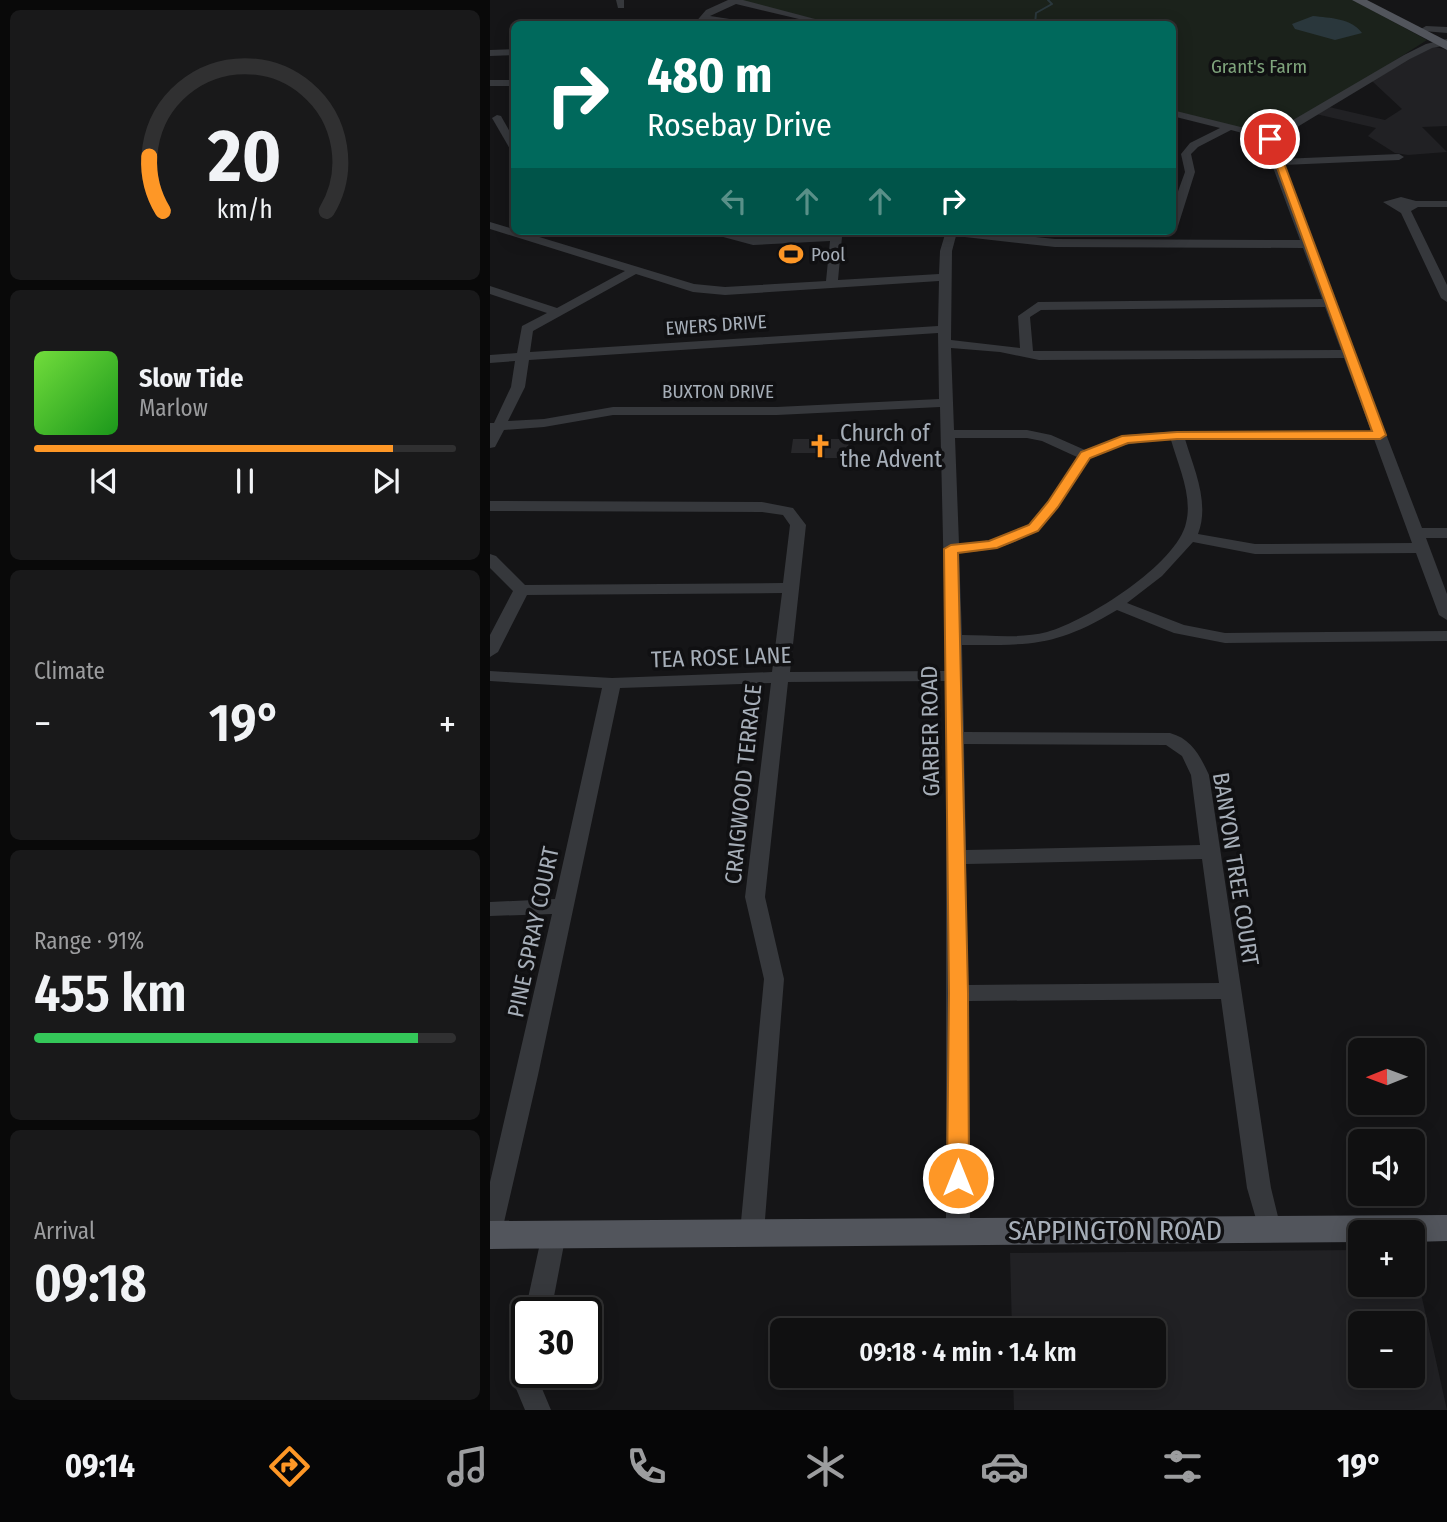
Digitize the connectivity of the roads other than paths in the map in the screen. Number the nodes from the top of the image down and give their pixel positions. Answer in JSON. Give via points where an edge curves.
{"nodes":[{"id":1,"x":734,"y":0,"type":"edge"},
{"id":2,"x":1359,"y":0,"type":"edge"},
{"id":3,"x":1374,"y":1,"type":"edge"},
{"id":4,"x":700,"y":21,"type":"edge"},
{"id":5,"x":817,"y":21,"type":"edge"},
{"id":6,"x":1426,"y":29,"type":"junction"},
{"id":7,"x":1447,"y":30,"type":"edge"},
{"id":8,"x":1443,"y":43,"type":"edge"},
{"id":9,"x":511,"y":52,"type":"edge"},
{"id":10,"x":490,"y":53,"type":"edge"},
{"id":11,"x":490,"y":83,"type":"edge"},
{"id":12,"x":511,"y":83,"type":"edge"},
{"id":13,"x":1176,"y":114,"type":"edge"},
{"id":14,"x":494,"y":118,"type":"edge"},
{"id":15,"x":1228,"y":128,"type":"junction"},
{"id":16,"x":1271,"y":137,"type":"junction"},
{"id":17,"x":511,"y":143,"type":"edge"},
{"id":18,"x":1399,"y":157,"type":"dead end"},
{"id":19,"x":1276,"y":162,"type":"junction"},
{"id":20,"x":1447,"y":204,"type":"edge"},
{"id":21,"x":1176,"y":214,"type":"edge"},
{"id":22,"x":490,"y":225,"type":"edge"},
{"id":23,"x":511,"y":232,"type":"edge"},
{"id":24,"x":521,"y":235,"type":"edge"},
{"id":25,"x":731,"y":235,"type":"edge"},
{"id":26,"x":827,"y":235,"type":"edge"},
{"id":27,"x":839,"y":235,"type":"edge"},
{"id":28,"x":951,"y":235,"type":"edge"},
{"id":29,"x":1016,"y":235,"type":"edge"},
{"id":30,"x":1058,"y":237,"type":"edge"},
{"id":31,"x":1168,"y":237,"type":"edge"},
{"id":32,"x":1307,"y":244,"type":"junction"},
{"id":33,"x":633,"y":271,"type":"junction"},
{"id":34,"x":944,"y":277,"type":"junction"},
{"id":35,"x":832,"y":284,"type":"junction"},
{"id":36,"x":490,"y":290,"type":"edge"},
{"id":37,"x":1447,"y":298,"type":"edge"},
{"id":38,"x":1330,"y":303,"type":"junction"},
{"id":39,"x":557,"y":312,"type":"junction"},
{"id":40,"x":945,"y":336,"type":"junction"},
{"id":41,"x":1027,"y":354,"type":"junction"},
{"id":42,"x":1349,"y":355,"type":"junction"},
{"id":43,"x":521,"y":357,"type":"junction"},
{"id":44,"x":490,"y":359,"type":"edge"},
{"id":45,"x":947,"y":403,"type":"junction"},
{"id":46,"x":494,"y":426,"type":"edge"},
{"id":47,"x":949,"y":434,"type":"junction"},
{"id":48,"x":1380,"y":435,"type":"junction"},
{"id":49,"x":1177,"y":436,"type":"junction"},
{"id":50,"x":490,"y":444,"type":"edge"},
{"id":51,"x":1085,"y":455,"type":"junction"},
{"id":52,"x":490,"y":506,"type":"edge"},
{"id":53,"x":1447,"y":533,"type":"edge"},
{"id":54,"x":1191,"y":537,"type":"junction"},
{"id":55,"x":1419,"y":540,"type":"junction"},
{"id":56,"x":951,"y":549,"type":"junction"},
{"id":57,"x":490,"y":559,"type":"edge"},
{"id":58,"x":791,"y":588,"type":"junction"},
{"id":59,"x":521,"y":590,"type":"junction"},
{"id":60,"x":1116,"y":604,"type":"junction"},
{"id":61,"x":1447,"y":615,"type":"edge"},
{"id":62,"x":1447,"y":636,"type":"edge"},
{"id":63,"x":954,"y":640,"type":"junction"},
{"id":64,"x":490,"y":652,"type":"edge"},
{"id":65,"x":490,"y":676,"type":"edge"},
{"id":66,"x":953,"y":676,"type":"junction"},
{"id":67,"x":779,"y":677,"type":"junction"},
{"id":68,"x":612,"y":683,"type":"junction"},
{"id":69,"x":954,"y":738,"type":"junction"},
{"id":70,"x":1211,"y":852,"type":"junction"},
{"id":71,"x":956,"y":857,"type":"junction"},
{"id":72,"x":563,"y":906,"type":"junction"},
{"id":73,"x":490,"y":909,"type":"edge"},
{"id":74,"x":1229,"y":991,"type":"junction"},
{"id":75,"x":958,"y":993,"type":"junction"},
{"id":76,"x":1447,"y":1228,"type":"edge"},
{"id":77,"x":1269,"y":1229,"type":"junction"},
{"id":78,"x":958,"y":1231,"type":"junction"},
{"id":79,"x":752,"y":1232,"type":"junction"},
{"id":80,"x":490,"y":1233,"type":"edge"},
{"id":81,"x":554,"y":1234,"type":"junction"},
{"id":82,"x":541,"y":1297,"type":"edge"},
{"id":83,"x":529,"y":1388,"type":"edge"},
{"id":84,"x":538,"y":1410,"type":"edge"}],
"edges":[{"from":1,"to":4,"type":"street","via":[[716,7]]},
{"from":1,"to":5,"type":"street"},
{"from":2,"to":3,"type":"street"},
{"from":2,"to":8,"type":"main road"},
{"from":3,"to":6,"type":"main road"},
{"from":6,"to":7,"type":"street"},
{"from":6,"to":8,"type":"main road"},
{"from":8,"to":16,"type":"street","via":[[1406,57]]},
{"from":9,"to":10,"type":"street"},
{"from":11,"to":12,"type":"street"},
{"from":13,"to":15,"type":"street"},
{"from":14,"to":17,"type":"street"},
{"from":15,"to":16,"type":"street"},
{"from":15,"to":21,"type":"street","via":[[1186,154],[1190,172]]},
{"from":16,"to":19,"type":"street"},
{"from":18,"to":19,"type":"street"},
{"from":19,"to":32,"type":"street"},
{"from":20,"to":37,"type":"street","via":[[1410,207]]},
{"from":22,"to":23,"type":"street"},
{"from":24,"to":33,"type":"street"},
{"from":25,"to":26,"type":"street","via":[[753,241]]},
{"from":27,"to":35,"type":"street"},
{"from":28,"to":34,"type":"street","name":"GARBER ROAD"},
{"from":29,"to":30,"type":"street"},
{"from":30,"to":31,"type":"street"},
{"from":31,"to":32,"type":"street"},
{"from":32,"to":38,"type":"street"},
{"from":33,"to":35,"type":"street","via":[[694,288],[725,291]]},
{"from":33,"to":39,"type":"street"},
{"from":34,"to":35,"type":"street"},
{"from":34,"to":40,"type":"street","name":"GARBER ROAD"},
{"from":36,"to":39,"type":"street"},
{"from":38,"to":41,"type":"street","via":[[1038,306],[1024,316]]},
{"from":38,"to":42,"type":"street"},
{"from":39,"to":43,"type":"street","via":[[527,330]]},
{"from":40,"to":41,"type":"street","name":"EWERS DRIVE"},
{"from":40,"to":43,"type":"street","name":"EWERS DRIVE"},
{"from":40,"to":45,"type":"street","name":"GARBER ROAD"},
{"from":41,"to":42,"type":"street","name":"EWERS DRIVE"},
{"from":42,"to":48,"type":"street"},
{"from":43,"to":44,"type":"street","name":"EWERS DRIVE"},
{"from":43,"to":46,"type":"street","via":[[518,387]]},
{"from":45,"to":46,"type":"street","name":"BUXTON DRIVE","via":[[777,411],[613,411]]},
{"from":45,"to":47,"type":"street","name":"GARBER ROAD"},
{"from":46,"to":50,"type":"street"},
{"from":47,"to":51,"type":"street","via":[[1027,434]]},
{"from":47,"to":56,"type":"street","name":"GARBER ROAD"},
{"from":48,"to":49,"type":"street"},
{"from":48,"to":55,"type":"street"},
{"from":49,"to":51,"type":"street","via":[[1126,439]]},
{"from":49,"to":54,"type":"street","via":[[1196,511]]},
{"from":51,"to":56,"type":"street","via":[[1034,528],[992,545]]},
{"from":52,"to":58,"type":"street","name":"CRAIGWOOD TERRACE","via":[[762,507],[788,511],[798,525]]},
{"from":53,"to":55,"type":"street"},
{"from":54,"to":55,"type":"street","via":[[1255,549]]},
{"from":54,"to":60,"type":"street","via":[[1180,553]]},
{"from":55,"to":61,"type":"street"},
{"from":56,"to":63,"type":"street","name":"GARBER ROAD"},
{"from":57,"to":59,"type":"street"},
{"from":58,"to":59,"type":"street"},
{"from":58,"to":67,"type":"street","name":"CRAIGWOOD TERRACE"},
{"from":59,"to":64,"type":"street"},
{"from":60,"to":62,"type":"street","via":[[1180,629],[1225,638]]},
{"from":60,"to":63,"type":"street","via":[[1056,635]]},
{"from":63,"to":66,"type":"street","name":"GARBER ROAD"},
{"from":65,"to":68,"type":"street","name":"TEA ROSE LANE"},
{"from":66,"to":67,"type":"street","name":"TEA ROSE LANE"},
{"from":66,"to":69,"type":"street","name":"GARBER ROAD"},
{"from":67,"to":68,"type":"street","name":"TEA ROSE LANE"},
{"from":67,"to":79,"type":"street","name":"CRAIGWOOD TERRACE","via":[[755,897],[774,979]]},
{"from":68,"to":72,"type":"street","name":"PINE SPRAY COURT"},
{"from":69,"to":70,"type":"street","name":"BANYON TREE COURT","via":[[1170,739],[1190,753],[1199,775]]},
{"from":69,"to":71,"type":"street","name":"GARBER ROAD"},
{"from":70,"to":71,"type":"street"},
{"from":70,"to":74,"type":"street","name":"BANYON TREE COURT"},
{"from":71,"to":75,"type":"street","name":"GARBER ROAD"},
{"from":72,"to":73,"type":"street"},
{"from":72,"to":80,"type":"street","name":"PINE SPRAY COURT"},
{"from":74,"to":75,"type":"street"},
{"from":74,"to":77,"type":"street","name":"BANYON TREE COURT"},
{"from":75,"to":78,"type":"street","name":"GARBER ROAD"},
{"from":76,"to":77,"type":"main road","name":"SAPPINGTON ROAD"},
{"from":77,"to":78,"type":"main road","name":"SAPPINGTON ROAD"},
{"from":78,"to":79,"type":"main road","name":"SAPPINGTON ROAD"},
{"from":79,"to":81,"type":"main road","name":"SAPPINGTON ROAD"},
{"from":80,"to":81,"type":"main road","name":"SAPPINGTON ROAD"},
{"from":81,"to":82,"type":"street"},
{"from":83,"to":84,"type":"street"}]}
